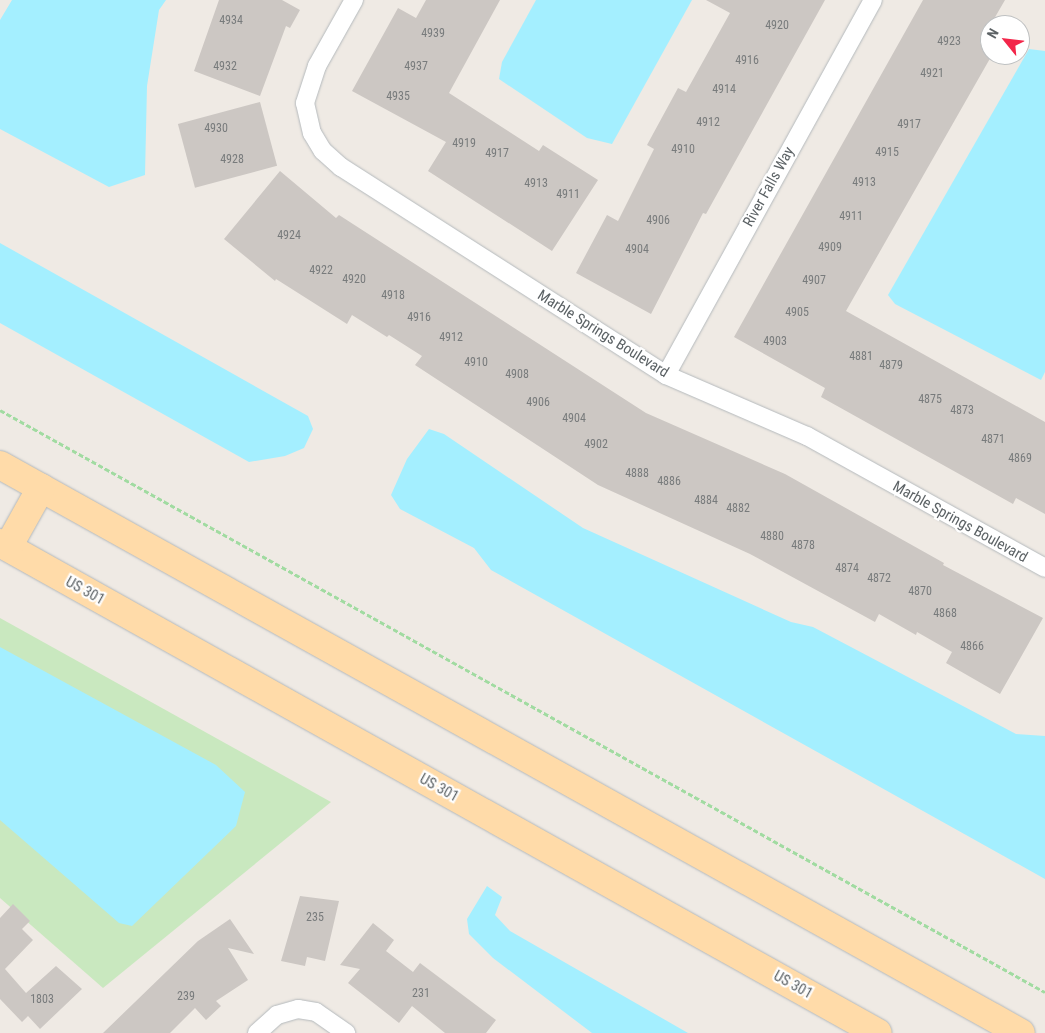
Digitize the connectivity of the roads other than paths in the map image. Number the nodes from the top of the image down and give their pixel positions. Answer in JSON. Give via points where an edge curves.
{"nodes":[{"id":1,"x":354,"y":0,"type":"edge"},
{"id":2,"x":873,"y":0,"type":"edge"},
{"id":3,"x":666,"y":375,"type":"junction"},
{"id":4,"x":0,"y":465,"type":"edge"},
{"id":5,"x":41,"y":488,"type":"junction"},
{"id":6,"x":4,"y":545,"type":"edge"},
{"id":7,"x":1045,"y":568,"type":"edge"},
{"id":8,"x":257,"y":1033,"type":"edge"},
{"id":9,"x":346,"y":1033,"type":"edge"},
{"id":10,"x":878,"y":1033,"type":"edge"},
{"id":11,"x":1022,"y":1033,"type":"edge"}],
"edges":[{"from":1,"to":3,"type":"street","name":"Marble Springs Boulevard","via":[[308,85],[305,102],[308,120],[323,151],[349,172]]},
{"from":2,"to":3,"type":"street","name":"River Falls Way"},
{"from":3,"to":7,"type":"street","name":"Marble Springs Boulevard","via":[[807,436]]},
{"from":4,"to":5,"type":"main road"},
{"from":5,"to":6,"type":"main road"},
{"from":5,"to":11,"type":"main road"},
{"from":6,"to":10,"type":"main road","name":"US 301","number":"US 301"},
{"from":8,"to":9,"type":"street","via":[[277,1015],[298,1009],[316,1012]]}]}
